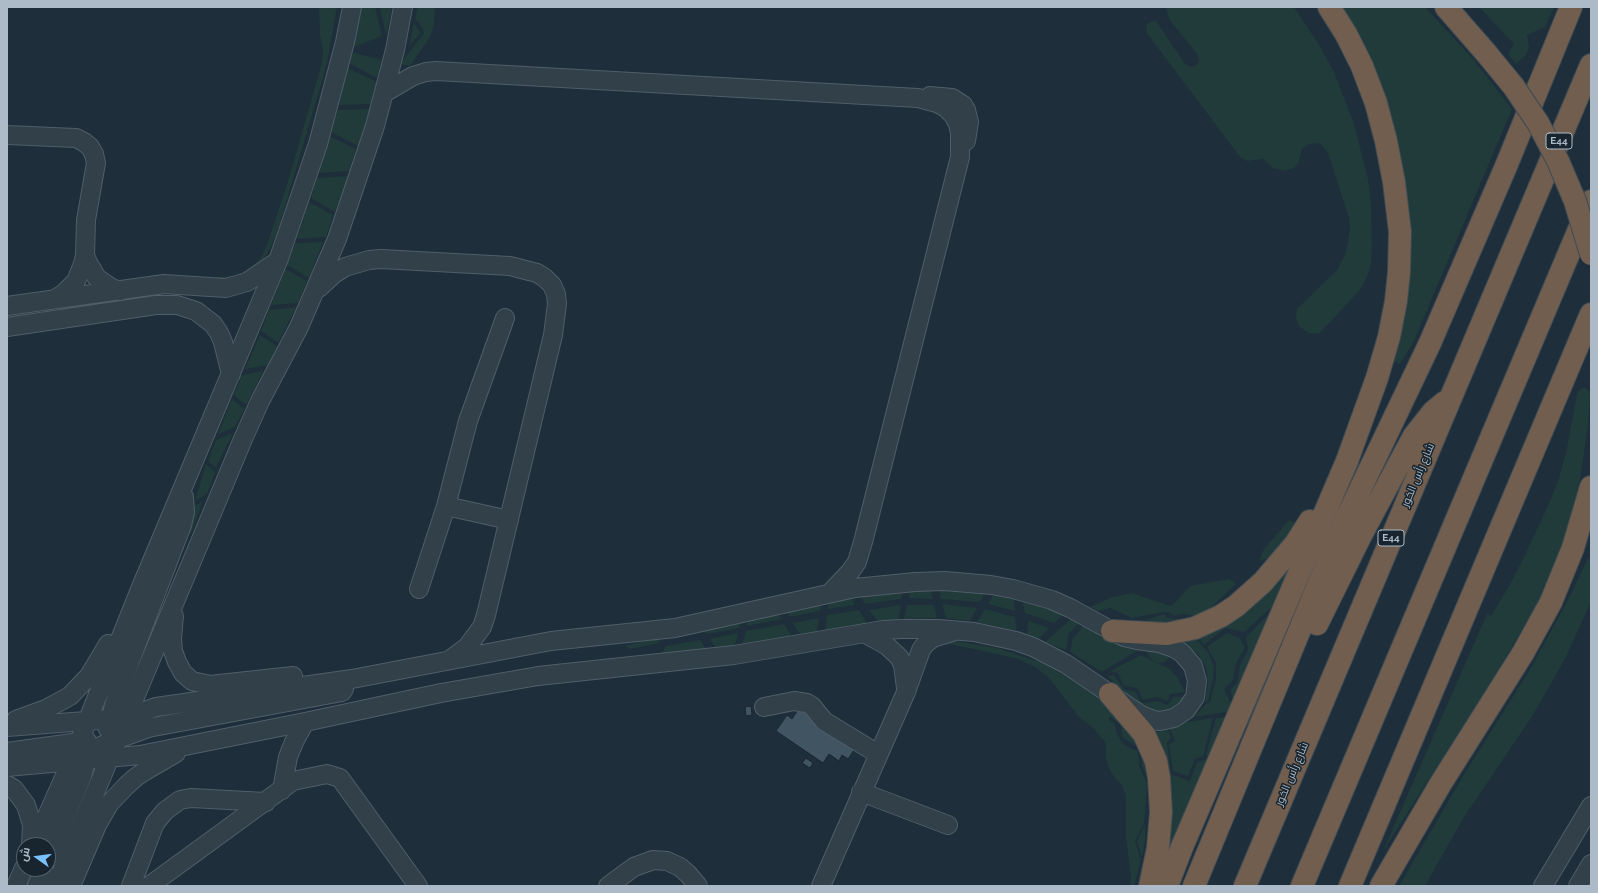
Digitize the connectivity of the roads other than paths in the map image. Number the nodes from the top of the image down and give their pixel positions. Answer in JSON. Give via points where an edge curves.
{"nodes":[{"id":1,"x":352,"y":7,"type":"edge"},
{"id":2,"x":403,"y":7,"type":"edge"},
{"id":3,"x":1329,"y":7,"type":"edge"},
{"id":4,"x":1446,"y":7,"type":"edge"},
{"id":5,"x":1571,"y":7,"type":"edge"},
{"id":6,"x":1591,"y":65,"type":"edge"},
{"id":7,"x":384,"y":93,"type":"junction"},
{"id":8,"x":7,"y":135,"type":"edge"},
{"id":9,"x":1591,"y":201,"type":"edge"},
{"id":10,"x":1591,"y":254,"type":"edge"},
{"id":11,"x":85,"y":255,"type":"junction"},
{"id":12,"x":278,"y":261,"type":"junction"},
{"id":13,"x":120,"y":291,"type":"junction"},
{"id":14,"x":314,"y":293,"type":"junction"},
{"id":15,"x":55,"y":299,"type":"junction"},
{"id":16,"x":7,"y":306,"type":"edge"},
{"id":17,"x":1591,"y":314,"type":"edge"},
{"id":18,"x":505,"y":318,"type":"dead end"},
{"id":19,"x":7,"y":327,"type":"edge"},
{"id":20,"x":231,"y":374,"type":"junction"},
{"id":21,"x":1450,"y":398,"type":"junction"},
{"id":22,"x":1365,"y":411,"type":"junction"},
{"id":23,"x":1591,"y":487,"type":"edge"},
{"id":24,"x":183,"y":488,"type":"junction"},
{"id":25,"x":446,"y":506,"type":"junction"},
{"id":26,"x":509,"y":520,"type":"junction"},
{"id":27,"x":142,"y":587,"type":"junction"},
{"id":28,"x":419,"y":589,"type":"dead end"},
{"id":29,"x":830,"y":594,"type":"junction"},
{"id":30,"x":175,"y":601,"type":"junction"},
{"id":31,"x":958,"y":630,"type":"junction"},
{"id":32,"x":1112,"y":631,"type":"junction"},
{"id":33,"x":864,"y":633,"type":"junction"},
{"id":34,"x":449,"y":660,"type":"junction"},
{"id":35,"x":352,"y":679,"type":"junction"},
{"id":36,"x":906,"y":692,"type":"junction"},
{"id":37,"x":1110,"y":694,"type":"junction"},
{"id":38,"x":764,"y":707,"type":"dead end"},
{"id":39,"x":87,"y":722,"type":"junction"},
{"id":40,"x":305,"y":722,"type":"junction"},
{"id":41,"x":7,"y":723,"type":"edge"},
{"id":42,"x":7,"y":727,"type":"edge"},
{"id":43,"x":99,"y":743,"type":"junction"},
{"id":44,"x":190,"y":745,"type":"junction"},
{"id":45,"x":7,"y":752,"type":"edge"},
{"id":46,"x":878,"y":754,"type":"junction"},
{"id":47,"x":7,"y":767,"type":"edge"},
{"id":48,"x":7,"y":785,"type":"edge"},
{"id":49,"x":282,"y":790,"type":"junction"},
{"id":50,"x":861,"y":792,"type":"junction"},
{"id":51,"x":1231,"y":797,"type":"junction"},
{"id":52,"x":266,"y":802,"type":"junction"},
{"id":53,"x":1591,"y":806,"type":"edge"},
{"id":54,"x":948,"y":825,"type":"dead end"},
{"id":55,"x":31,"y":837,"type":"edge"},
{"id":56,"x":39,"y":837,"type":"edge"},
{"id":57,"x":56,"y":841,"type":"edge"},
{"id":58,"x":1591,"y":864,"type":"edge"},
{"id":59,"x":56,"y":886,"type":"edge"},
{"id":60,"x":71,"y":886,"type":"edge"},
{"id":61,"x":131,"y":886,"type":"edge"},
{"id":62,"x":149,"y":886,"type":"edge"},
{"id":63,"x":418,"y":886,"type":"edge"},
{"id":64,"x":608,"y":886,"type":"edge"},
{"id":65,"x":698,"y":886,"type":"edge"},
{"id":66,"x":821,"y":886,"type":"edge"},
{"id":67,"x":1150,"y":886,"type":"edge"},
{"id":68,"x":1167,"y":886,"type":"edge"},
{"id":69,"x":1194,"y":886,"type":"edge"},
{"id":70,"x":1245,"y":886,"type":"edge"},
{"id":71,"x":1302,"y":886,"type":"edge"},
{"id":72,"x":1350,"y":886,"type":"edge"},
{"id":73,"x":1381,"y":886,"type":"edge"},
{"id":74,"x":1543,"y":886,"type":"edge"},
{"id":75,"x":1578,"y":886,"type":"edge"}],
"edges":[{"from":1,"to":12,"type":"street","via":[[318,144]]},
{"from":2,"to":7,"type":"street","via":[[396,50]]},
{"from":3,"to":22,"type":"highway","via":[[1362,66],[1376,103],[1394,182],[1400,232],[1396,301],[1389,337]]},
{"from":4,"to":10,"type":"highway","bridge":true,"via":[[1514,87],[1534,117],[1558,161],[1575,201]]},
{"from":5,"to":51,"type":"highway","via":[[1430,343],[1347,517]]},
{"from":6,"to":21,"type":"highway","name":"شارع رأس الخور","number":"E44"},
{"from":7,"to":14,"type":"street","via":[[363,167]]},
{"from":7,"to":29,"type":"street","via":[[413,76],[436,71],[918,98],[937,103],[953,115],[960,133],[960,157],[860,552],[850,572]]},
{"from":8,"to":11,"type":"street","via":[[76,138],[90,147],[96,162],[86,220]]},
{"from":9,"to":71,"type":"highway"},
{"from":11,"to":13,"type":"street","via":[[97,278]]},
{"from":11,"to":15,"type":"street","via":[[76,281]]},
{"from":12,"to":13,"type":"street","via":[[247,282],[233,287],[164,284]]},
{"from":12,"to":20,"type":"street"},
{"from":13,"to":15,"type":"street"},
{"from":14,"to":26,"type":"street","via":[[345,267],[369,260],[510,266],[537,273],[552,285],[557,304],[553,335]]},
{"from":14,"to":30,"type":"street","via":[[245,432]]},
{"from":15,"to":16,"type":"street"},
{"from":17,"to":72,"type":"highway"},
{"from":18,"to":25,"type":"street","via":[[464,435]]},
{"from":19,"to":20,"type":"street","via":[[156,305],[177,305],[196,311],[213,324],[223,342]]},
{"from":20,"to":24,"type":"street"},
{"from":21,"to":51,"type":"highway","via":[[1433,412],[1414,436],[1339,578],[1261,747]]},
{"from":21,"to":70,"type":"highway","name":"شارع رأس الخور","number":"E44"},
{"from":22,"to":32,"type":"highway","via":[[1304,531],[1287,555],[1250,594],[1209,623],[1181,632],[1167,634]]},
{"from":22,"to":68,"type":"highway","via":[[1347,461]]},
{"from":23,"to":73,"type":"highway","via":[[1573,548],[1551,602],[1523,653]]},
{"from":24,"to":27,"type":"street"},
{"from":24,"to":43,"type":"street","via":[[182,525]]},
{"from":25,"to":26,"type":"street"},
{"from":25,"to":28,"type":"street"},
{"from":26,"to":34,"type":"street","via":[[482,627],[467,647]]},
{"from":27,"to":39,"type":"street"},
{"from":27,"to":41,"type":"street","via":[[126,606],[96,666],[77,690],[54,706]]},
{"from":29,"to":32,"type":"street","via":[[855,588],[915,582],[945,581],[990,585],[1052,600]]},
{"from":29,"to":34,"type":"street","via":[[675,628],[551,641]]},
{"from":30,"to":35,"type":"street","via":[[173,651],[180,668],[192,681],[210,685],[325,672]]},
{"from":30,"to":43,"type":"street"},
{"from":31,"to":33,"type":"street","via":[[920,628]]},
{"from":31,"to":36,"type":"street","via":[[942,634],[926,643]]},
{"from":31,"to":37,"type":"street","via":[[998,637],[1033,647],[1066,664]]},
{"from":32,"to":37,"type":"street","via":[[1137,640],[1159,643],[1182,653],[1193,666],[1197,689],[1191,704],[1180,715],[1160,721],[1147,718]]},
{"from":33,"to":36,"type":"street","via":[[886,645],[899,657],[903,665]]},
{"from":33,"to":40,"type":"street","via":[[734,655],[501,681]]},
{"from":34,"to":35,"type":"street"},
{"from":35,"to":43,"type":"street","via":[[342,692],[148,728]]},
{"from":36,"to":46,"type":"street"},
{"from":37,"to":67,"type":"highway","via":[[1144,734],[1156,761],[1161,812],[1158,848]]},
{"from":38,"to":46,"type":"street","via":[[794,701],[807,703],[824,721]]},
{"from":39,"to":42,"type":"street"},
{"from":39,"to":43,"type":"street"},
{"from":40,"to":44,"type":"street"},
{"from":40,"to":49,"type":"street","via":[[288,757]]},
{"from":43,"to":44,"type":"street","via":[[140,755]]},
{"from":43,"to":45,"type":"street"},
{"from":43,"to":47,"type":"street"},
{"from":43,"to":56,"type":"street"},
{"from":43,"to":57,"type":"street"},
{"from":43,"to":59,"type":"street"},
{"from":44,"to":60,"type":"street","via":[[145,771],[109,804],[97,825]]},
{"from":46,"to":50,"type":"street"},
{"from":48,"to":55,"type":"street","via":[[14,789],[26,805],[32,825]]},
{"from":49,"to":52,"type":"street"},
{"from":49,"to":63,"type":"street","via":[[294,782],[327,774],[340,778]]},
{"from":50,"to":54,"type":"street"},
{"from":50,"to":66,"type":"street"},
{"from":51,"to":69,"type":"highway"},
{"from":52,"to":61,"type":"street","via":[[191,798],[180,800],[155,823]]},
{"from":52,"to":62,"type":"street"},
{"from":53,"to":74,"type":"street"},
{"from":58,"to":75,"type":"street"},
{"from":64,"to":65,"type":"street","via":[[640,864],[660,860],[680,867]]}]}
